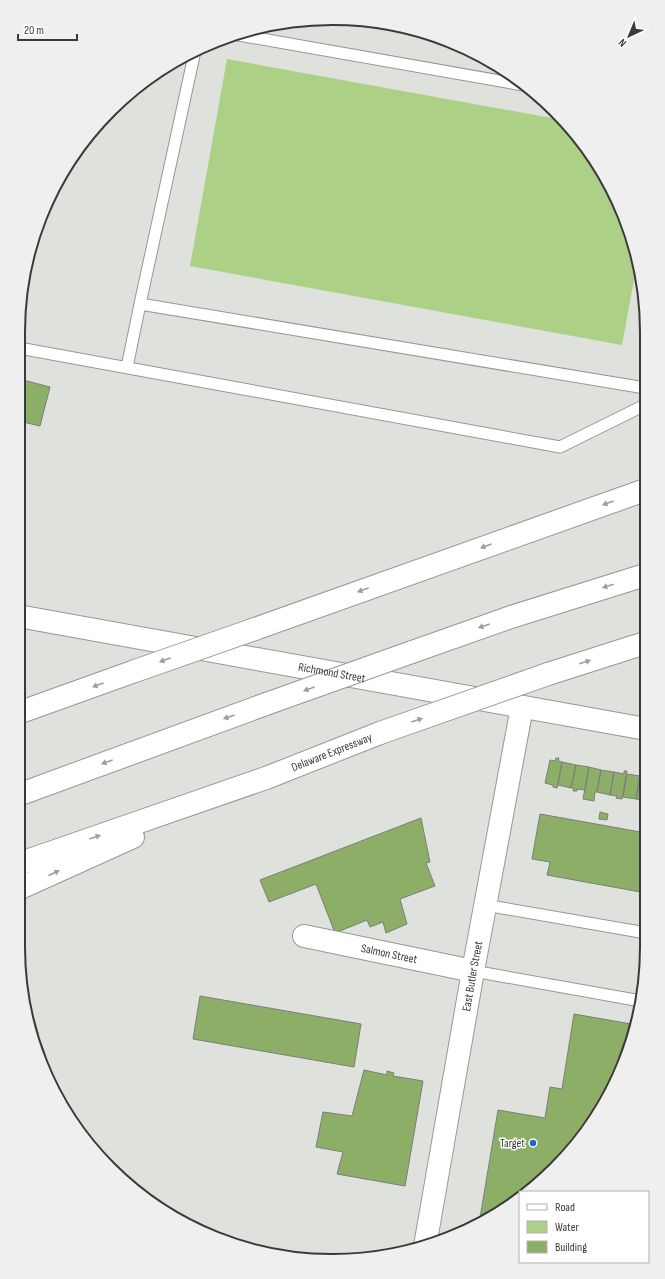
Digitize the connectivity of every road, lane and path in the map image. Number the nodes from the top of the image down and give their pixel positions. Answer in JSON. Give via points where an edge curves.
{"nodes":[{"id":1,"x":248,"y":37,"type":"edge"},
{"id":2,"x":193,"y":58,"type":"edge"},
{"id":3,"x":511,"y":83,"type":"edge"},
{"id":4,"x":140,"y":304,"type":"junction"},
{"id":5,"x":25,"y":349,"type":"edge"},
{"id":6,"x":127,"y":367,"type":"junction"},
{"id":7,"x":640,"y":387,"type":"edge"},
{"id":8,"x":640,"y":407,"type":"edge"},
{"id":9,"x":640,"y":492,"type":"edge"},
{"id":10,"x":640,"y":577,"type":"edge"},
{"id":11,"x":25,"y":617,"type":"edge"},
{"id":12,"x":640,"y":645,"type":"edge"},
{"id":13,"x":522,"y":707,"type":"junction"},
{"id":14,"x":25,"y":710,"type":"edge"},
{"id":15,"x":640,"y":728,"type":"edge"},
{"id":16,"x":266,"y":778,"type":"junction"},
{"id":17,"x":25,"y":792,"type":"edge"},
{"id":18,"x":25,"y":862,"type":"edge"},
{"id":19,"x":25,"y":886,"type":"edge"},
{"id":20,"x":485,"y":905,"type":"junction"},
{"id":21,"x":640,"y":932,"type":"edge"},
{"id":22,"x":304,"y":936,"type":"dead end"},
{"id":23,"x":473,"y":971,"type":"junction"},
{"id":24,"x":635,"y":1000,"type":"edge"},
{"id":25,"x":426,"y":1240,"type":"edge"}],
"edges":[{"from":1,"to":3,"type":"lane"},
{"from":2,"to":4,"type":"lane"},
{"from":4,"to":6,"type":"lane"},
{"from":4,"to":7,"type":"lane"},
{"from":5,"to":6,"type":"lane"},
{"from":6,"to":8,"type":"lane","via":[[560,447]]},
{"from":9,"to":14,"type":"main road","one_way":true,"bridge":true},
{"from":10,"to":17,"type":"main road","one_way":true,"bridge":true,"via":[[525,612]]},
{"from":11,"to":13,"type":"main road","name":"Richmond Street"},
{"from":16,"to":12,"type":"main road","name":"Delaware Expressway","one_way":true,"bridge":true,"via":[[380,733]]},
{"from":13,"to":15,"type":"main road","name":"Richmond Street"},
{"from":13,"to":20,"type":"main road","name":"East Butler Street"},
{"from":18,"to":16,"type":"main road","name":"Delaware Expressway","one_way":true},
{"from":19,"to":16,"type":"main road","one_way":true},
{"from":20,"to":21,"type":"lane"},
{"from":20,"to":23,"type":"main road","name":"East Butler Street"},
{"from":22,"to":23,"type":"main road","name":"Salmon Street"},
{"from":23,"to":24,"type":"lane"},
{"from":23,"to":25,"type":"main road","name":"East Butler Street"}]}
